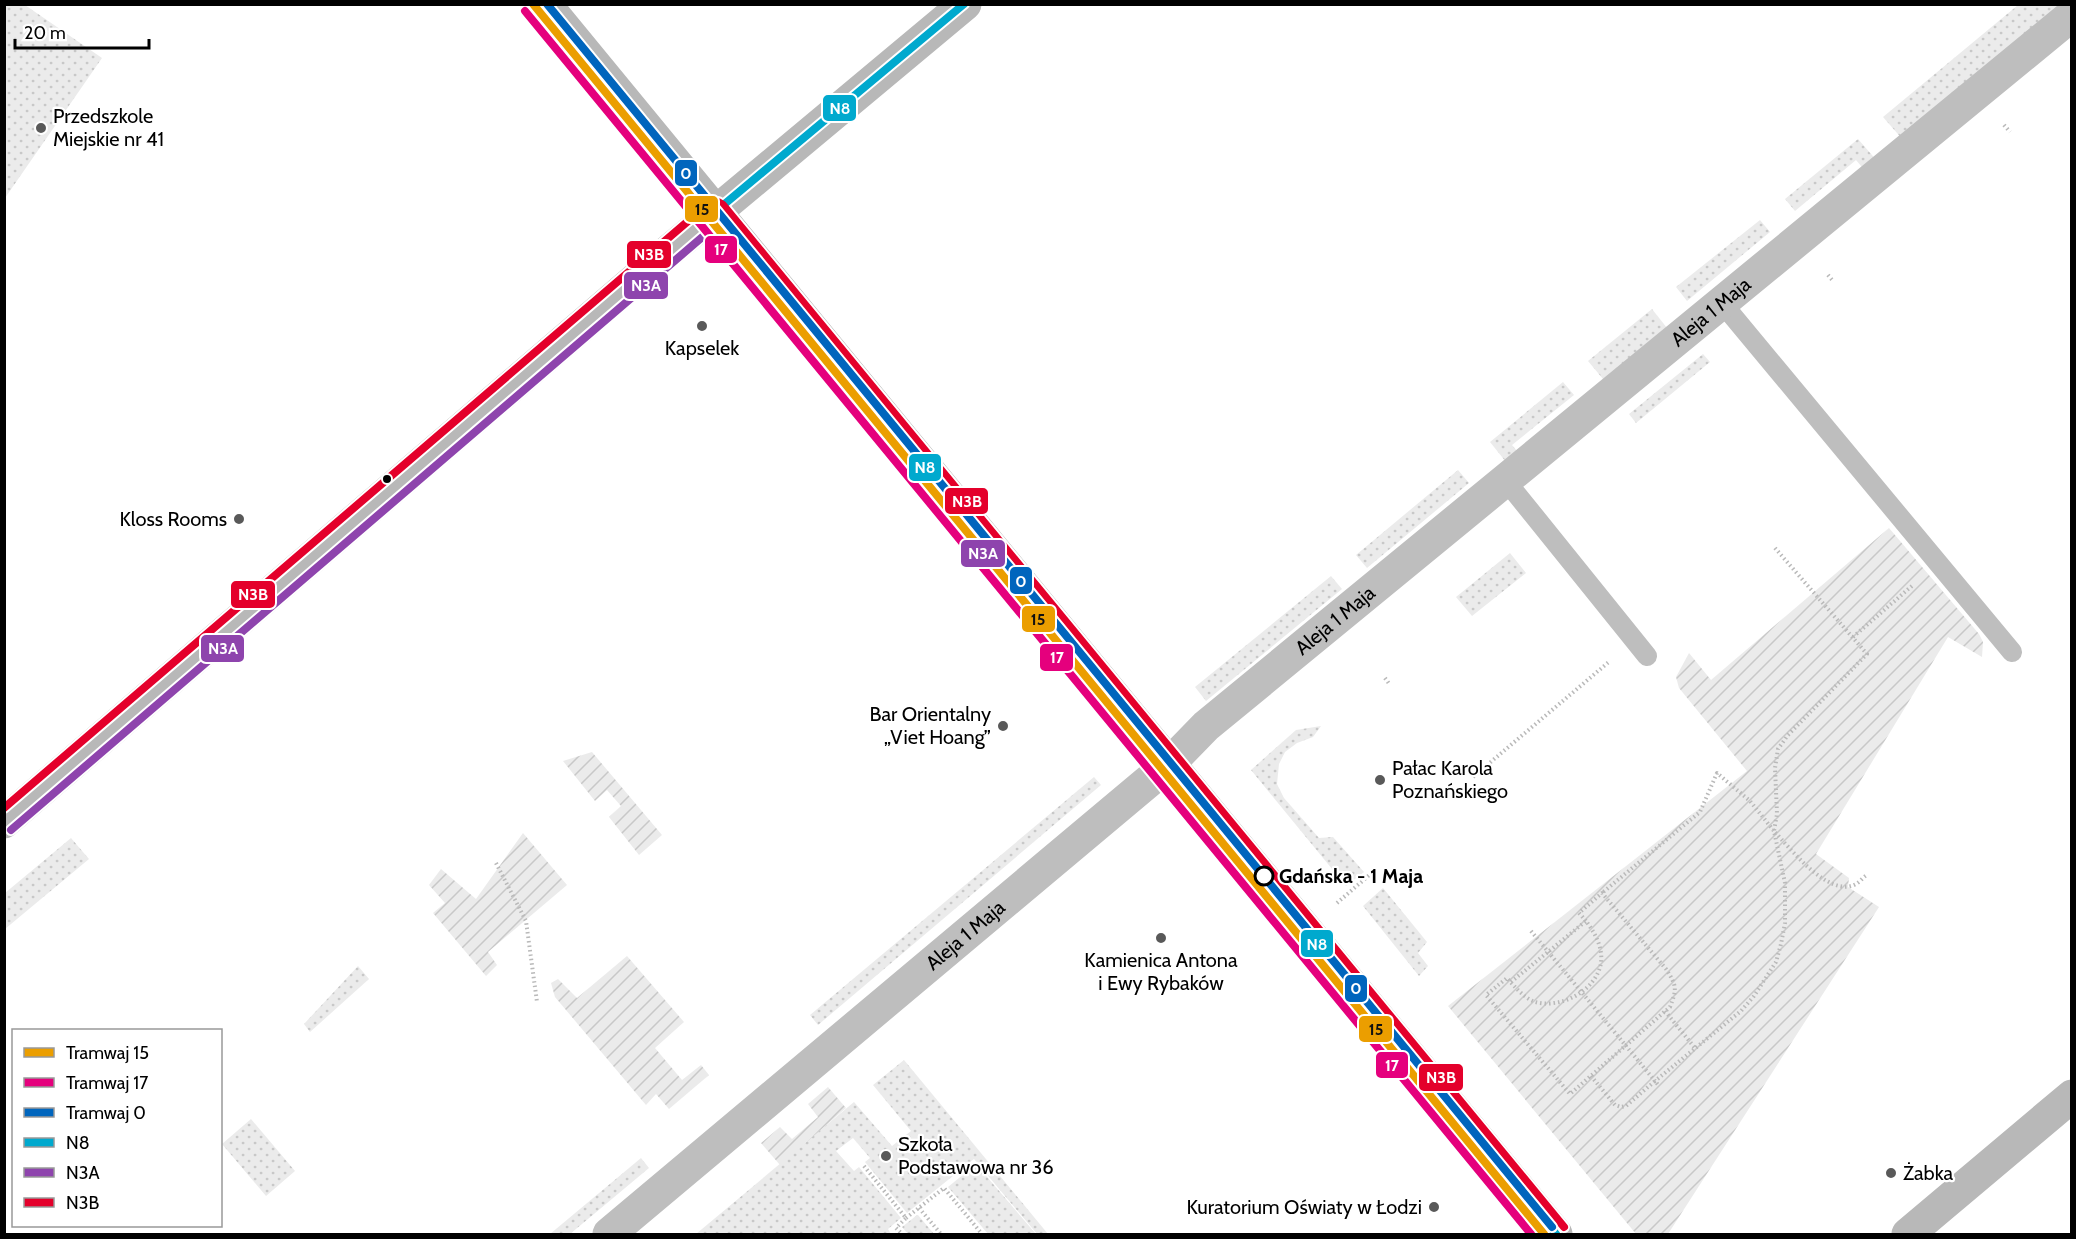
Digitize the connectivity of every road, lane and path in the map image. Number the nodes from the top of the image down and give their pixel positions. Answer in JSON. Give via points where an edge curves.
{"nodes":[{"id":1,"x":545,"y":4,"type":"edge"},
{"id":2,"x":965,"y":4,"type":"edge"},
{"id":3,"x":2072,"y":15,"type":"edge"},
{"id":4,"x":2004,"y":125,"type":"dead end"},
{"id":5,"x":2010,"y":132,"type":"dead end"},
{"id":6,"x":715,"y":213,"type":"junction"},
{"id":7,"x":1828,"y":275,"type":"dead end"},
{"id":8,"x":1833,"y":281,"type":"dead end"},
{"id":9,"x":1722,"y":303,"type":"junction"},
{"id":10,"x":1506,"y":481,"type":"junction"},
{"id":11,"x":1775,"y":548,"type":"dead end"},
{"id":12,"x":1939,"y":563,"type":"junction"},
{"id":13,"x":1853,"y":637,"type":"junction"},
{"id":14,"x":2012,"y":652,"type":"dead end"},
{"id":15,"x":1647,"y":656,"type":"joint"},
{"id":16,"x":1385,"y":678,"type":"dead end"},
{"id":17,"x":1390,"y":685,"type":"dead end"},
{"id":18,"x":1169,"y":764,"type":"junction"},
{"id":19,"x":1473,"y":777,"type":"dead end"},
{"id":20,"x":4,"y":822,"type":"edge"},
{"id":21,"x":1774,"y":831,"type":"junction"},
{"id":22,"x":496,"y":863,"type":"dead end"},
{"id":23,"x":1374,"y":871,"type":"dead end"},
{"id":24,"x":1867,"y":874,"type":"dead end"},
{"id":25,"x":1602,"y":893,"type":"junction"},
{"id":26,"x":1336,"y":903,"type":"dead end"},
{"id":27,"x":1586,"y":921,"type":"junction"},
{"id":28,"x":1531,"y":931,"type":"dead end"},
{"id":29,"x":1548,"y":951,"type":"junction"},
{"id":30,"x":1511,"y":982,"type":"junction"},
{"id":31,"x":1581,"y":992,"type":"junction"},
{"id":32,"x":537,"y":1002,"type":"dead end"},
{"id":33,"x":1665,"y":1011,"type":"junction"},
{"id":34,"x":1626,"y":1046,"type":"junction"},
{"id":35,"x":1695,"y":1048,"type":"junction"},
{"id":36,"x":1591,"y":1076,"type":"junction"},
{"id":37,"x":1655,"y":1081,"type":"junction"},
{"id":38,"x":1659,"y":1086,"type":"dead end"},
{"id":39,"x":2072,"y":1096,"type":"edge"},
{"id":40,"x":864,"y":1166,"type":"dead end"},
{"id":41,"x":919,"y":1208,"type":"junction"},
{"id":42,"x":906,"y":1218,"type":"junction"},
{"id":43,"x":609,"y":1234,"type":"edge"},
{"id":44,"x":902,"y":1234,"type":"edge"},
{"id":45,"x":941,"y":1234,"type":"edge"},
{"id":46,"x":982,"y":1234,"type":"edge"},
{"id":47,"x":1556,"y":1234,"type":"edge"},
{"id":48,"x":1908,"y":1234,"type":"edge"}],
"edges":[{"from":1,"to":6,"type":"street"},
{"from":2,"to":6,"type":"street"},
{"from":3,"to":9,"type":"street","name":"Aleja 1 Maja"},
{"from":4,"to":5,"type":"path"},
{"from":6,"to":18,"type":"street"},
{"from":6,"to":20,"type":"street"},
{"from":7,"to":8,"type":"path"},
{"from":9,"to":10,"type":"street","name":"Aleja 1 Maja"},
{"from":9,"to":12,"type":"lane"},
{"from":10,"to":15,"type":"lane"},
{"from":10,"to":18,"type":"street","name":"Aleja 1 Maja","via":[[1206,726]]},
{"from":11,"to":13,"type":"path"},
{"from":12,"to":13,"type":"path"},
{"from":12,"to":14,"type":"lane"},
{"from":13,"to":21,"type":"path","via":[[1867,654],[1778,750]]},
{"from":15,"to":19,"type":"path","via":[[1618,654]]},
{"from":16,"to":17,"type":"path"},
{"from":18,"to":43,"type":"street","name":"Aleja 1 Maja"},
{"from":18,"to":47,"type":"street"},
{"from":21,"to":24,"type":"path","via":[[1806,866],[1828,881],[1855,885]]},
{"from":21,"to":25,"type":"path","via":[[1750,801],[1717,773],[1700,812]]},
{"from":21,"to":35,"type":"path","via":[[1785,883],[1785,923],[1776,962],[1748,1004]]},
{"from":22,"to":32,"type":"path","via":[[526,921]]},
{"from":23,"to":26,"type":"path"},
{"from":25,"to":27,"type":"path","via":[[1579,913]]},
{"from":25,"to":33,"type":"path","via":[[1674,982],[1675,992]]},
{"from":27,"to":29,"type":"path"},
{"from":27,"to":31,"type":"path","via":[[1599,943],[1601,966]]},
{"from":28,"to":29,"type":"path"},
{"from":29,"to":30,"type":"path"},
{"from":29,"to":31,"type":"path"},
{"from":30,"to":31,"type":"path","via":[[1523,995],[1546,1003],[1574,998]]},
{"from":30,"to":36,"type":"path","via":[[1507,978],[1486,995],[1570,1094]]},
{"from":31,"to":34,"type":"path"},
{"from":33,"to":34,"type":"path"},
{"from":33,"to":35,"type":"path"},
{"from":34,"to":36,"type":"path"},
{"from":34,"to":37,"type":"path"},
{"from":35,"to":37,"type":"path"},
{"from":36,"to":37,"type":"path","via":[[1621,1107]]},
{"from":37,"to":38,"type":"path"},
{"from":39,"to":48,"type":"street"},
{"from":40,"to":42,"type":"path"},
{"from":41,"to":42,"type":"path"},
{"from":41,"to":45,"type":"path"},
{"from":41,"to":46,"type":"path","via":[[944,1188]]},
{"from":42,"to":44,"type":"path","via":[[896,1228]]}]}
